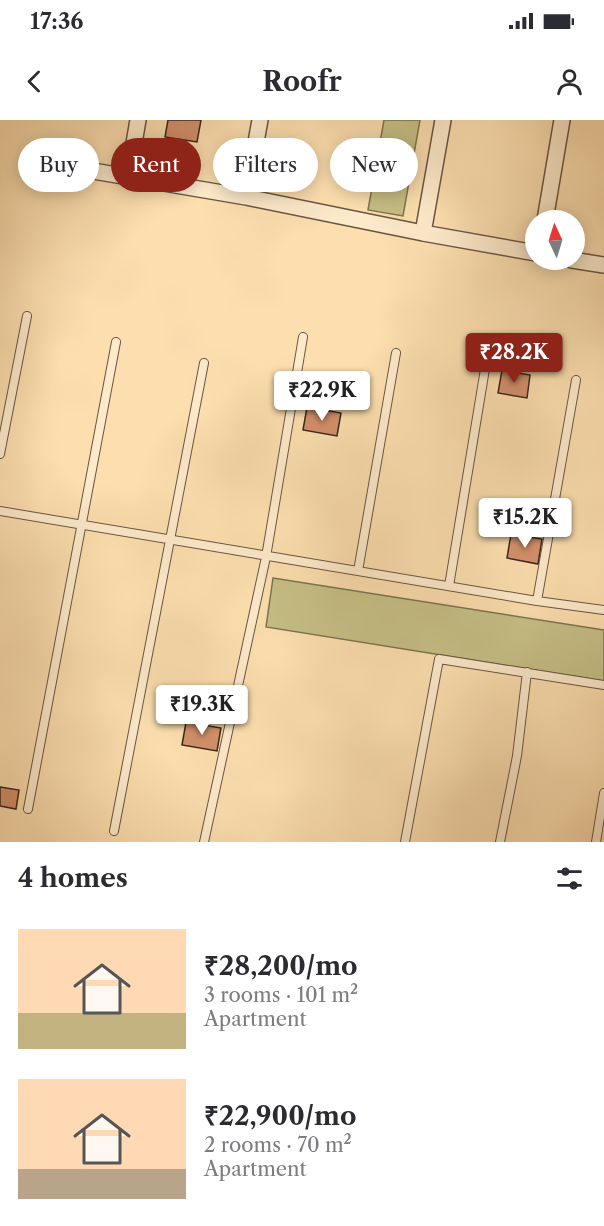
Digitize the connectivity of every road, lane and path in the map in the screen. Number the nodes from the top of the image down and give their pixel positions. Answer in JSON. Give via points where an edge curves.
{"nodes":[{"id":1,"x":138,"y":120,"type":"edge"},
{"id":2,"x":260,"y":120,"type":"edge"},
{"id":3,"x":443,"y":120,"type":"edge"},
{"id":4,"x":562,"y":120,"type":"edge"},
{"id":5,"x":135,"y":138,"type":"edge"},
{"id":6,"x":201,"y":190,"type":"edge"},
{"id":7,"x":246,"y":197,"type":"junction"},
{"id":8,"x":547,"y":210,"type":"edge"},
{"id":9,"x":423,"y":233,"type":"junction"},
{"id":10,"x":525,"y":251,"type":"edge"},
{"id":11,"x":585,"y":262,"type":"edge"},
{"id":12,"x":604,"y":265,"type":"edge"},
{"id":13,"x":27,"y":316,"type":"dead end"},
{"id":14,"x":303,"y":337,"type":"dead end"},
{"id":15,"x":116,"y":342,"type":"dead end"},
{"id":16,"x":396,"y":353,"type":"dead end"},
{"id":17,"x":204,"y":363,"type":"dead end"},
{"id":18,"x":485,"y":369,"type":"dead end"},
{"id":19,"x":576,"y":380,"type":"dead end"},
{"id":20,"x":0,"y":454,"type":"edge"},
{"id":21,"x":0,"y":511,"type":"edge"},
{"id":22,"x":81,"y":525,"type":"junction"},
{"id":23,"x":171,"y":540,"type":"junction"},
{"id":24,"x":266,"y":556,"type":"junction"},
{"id":25,"x":358,"y":571,"type":"junction"},
{"id":26,"x":449,"y":586,"type":"junction"},
{"id":27,"x":537,"y":601,"type":"junction"},
{"id":28,"x":604,"y":610,"type":"edge"},
{"id":29,"x":527,"y":672,"type":"junction"},
{"id":30,"x":604,"y":685,"type":"edge"},
{"id":31,"x":604,"y":793,"type":"edge"},
{"id":32,"x":28,"y":808,"type":"dead end"},
{"id":33,"x":114,"y":831,"type":"dead end"},
{"id":34,"x":204,"y":842,"type":"edge"},
{"id":35,"x":405,"y":842,"type":"edge"},
{"id":36,"x":500,"y":842,"type":"edge"},
{"id":37,"x":596,"y":842,"type":"edge"}],
"edges":[{"from":1,"to":5,"type":"street"},
{"from":2,"to":7,"type":"street"},
{"from":3,"to":9,"type":"street"},
{"from":4,"to":8,"type":"street"},
{"from":6,"to":7,"type":"street"},
{"from":7,"to":9,"type":"street"},
{"from":9,"to":10,"type":"street"},
{"from":11,"to":12,"type":"street"},
{"from":13,"to":20,"type":"lane"},
{"from":14,"to":24,"type":"lane"},
{"from":15,"to":22,"type":"lane"},
{"from":16,"to":25,"type":"lane"},
{"from":17,"to":23,"type":"lane"},
{"from":18,"to":26,"type":"lane"},
{"from":19,"to":27,"type":"lane"},
{"from":21,"to":22,"type":"lane"},
{"from":22,"to":23,"type":"lane"},
{"from":22,"to":32,"type":"lane"},
{"from":23,"to":24,"type":"lane"},
{"from":23,"to":33,"type":"lane"},
{"from":24,"to":25,"type":"lane"},
{"from":24,"to":34,"type":"lane"},
{"from":25,"to":26,"type":"lane"},
{"from":26,"to":27,"type":"lane"},
{"from":27,"to":28,"type":"lane"},
{"from":29,"to":30,"type":"lane"},
{"from":29,"to":35,"type":"lane","via":[[439,659]]},
{"from":29,"to":36,"type":"lane","via":[[517,756]]},
{"from":31,"to":37,"type":"lane"}]}
